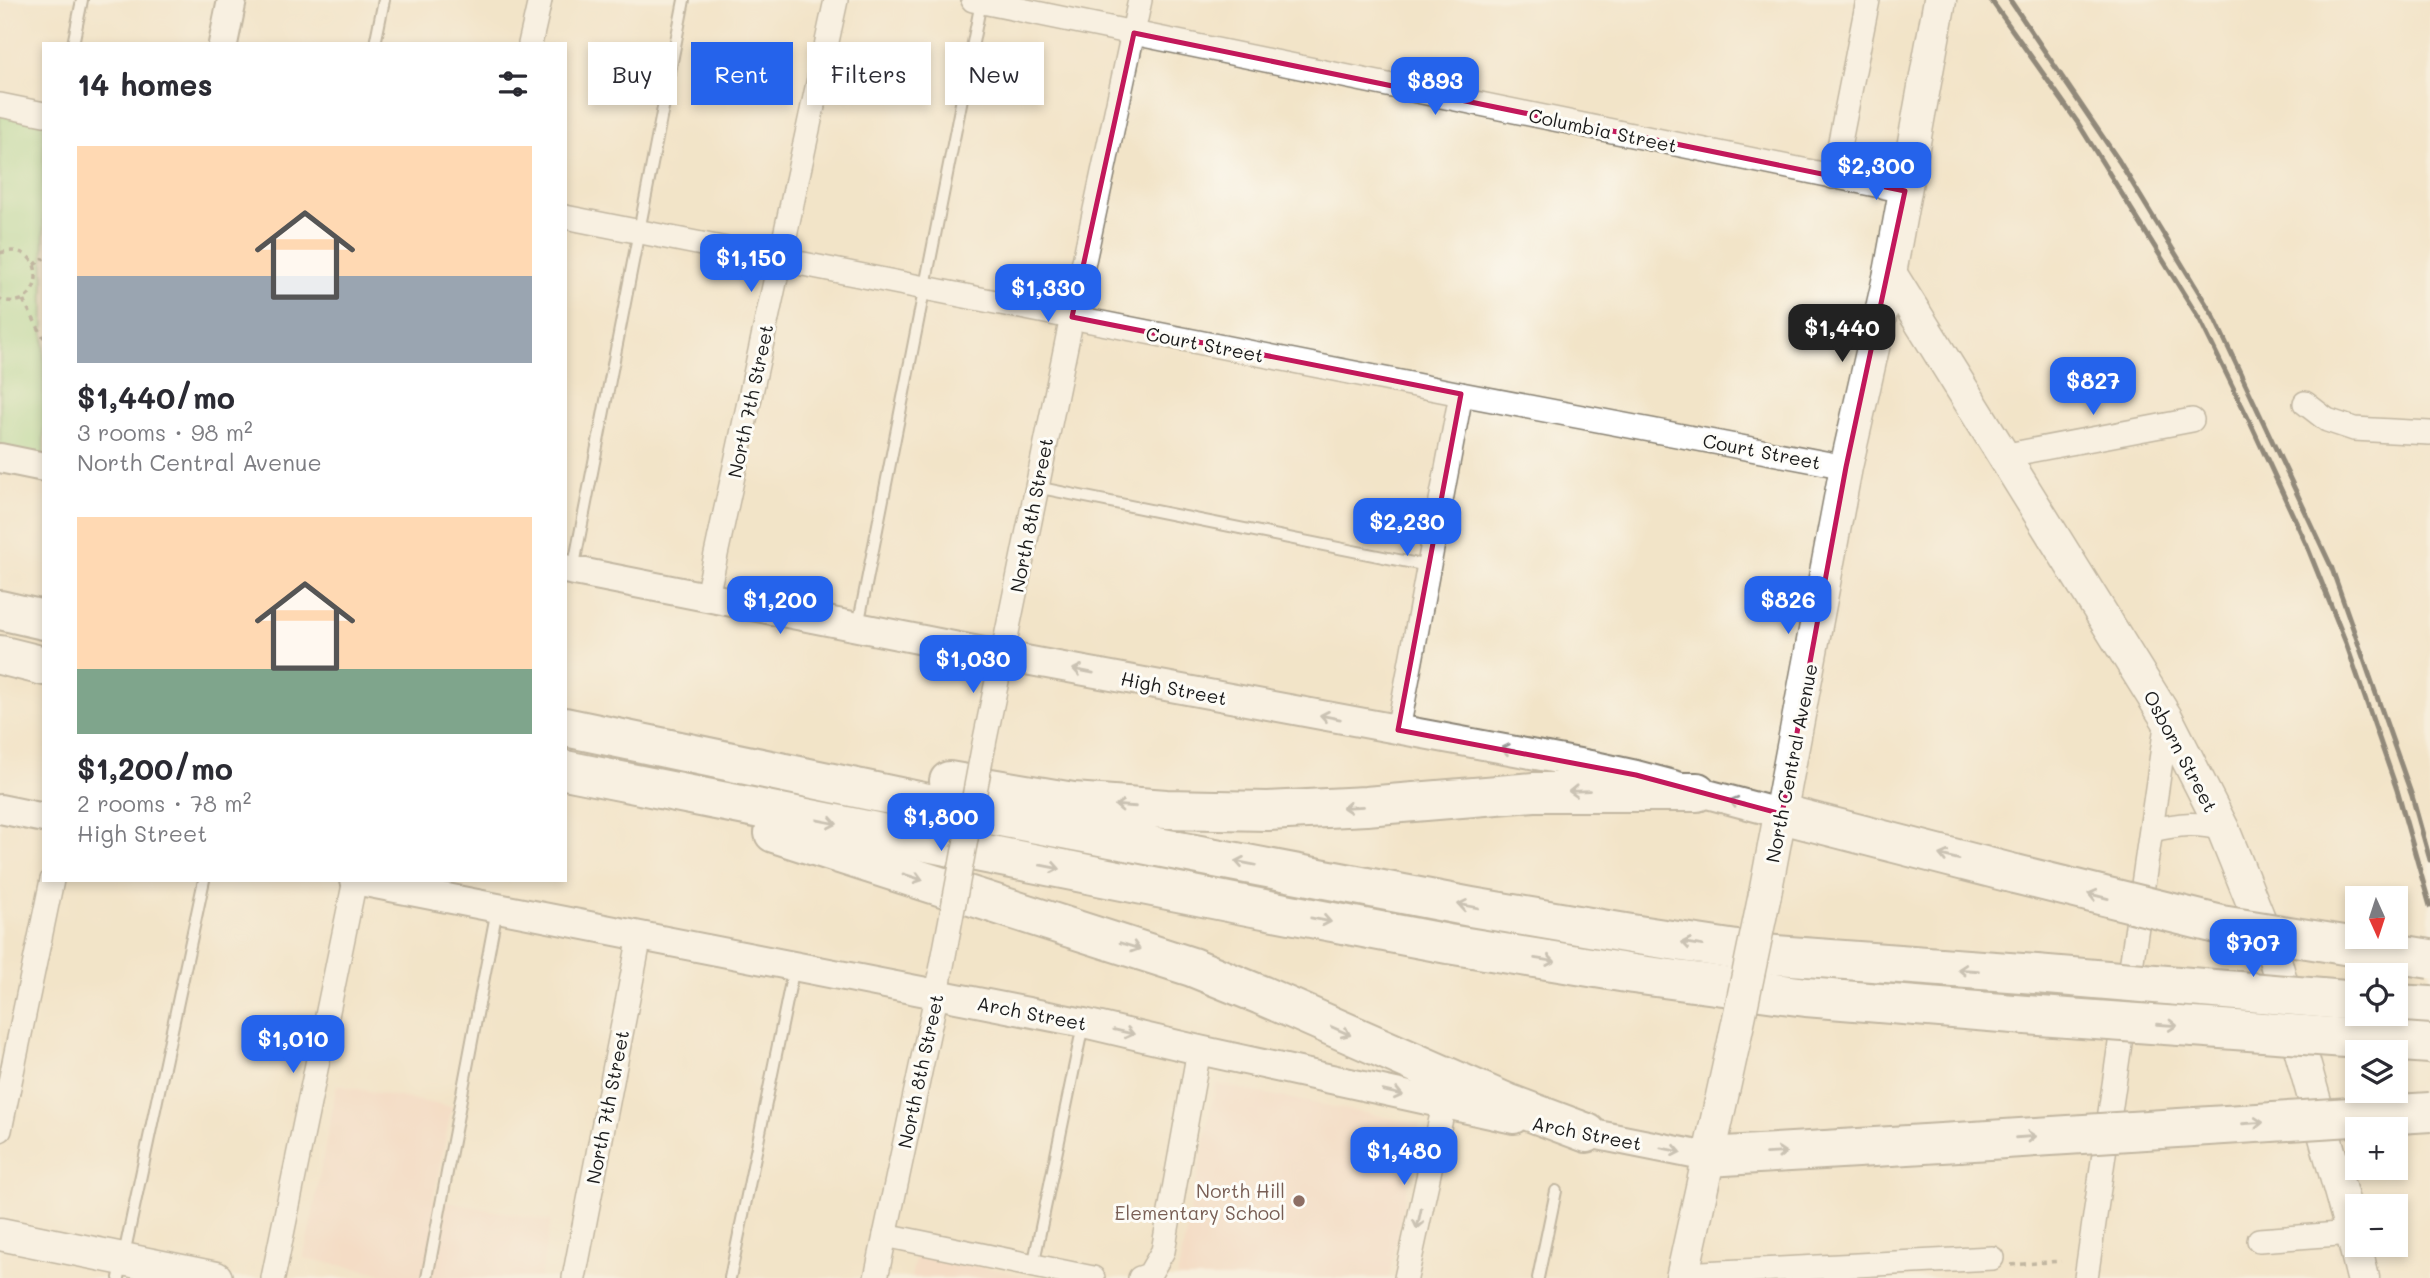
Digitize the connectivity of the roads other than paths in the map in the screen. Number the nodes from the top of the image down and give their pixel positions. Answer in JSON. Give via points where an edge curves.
{"nodes":[{"id":1,"x":82,"y":0,"type":"edge"},
{"id":2,"x":232,"y":0,"type":"edge"},
{"id":3,"x":384,"y":0,"type":"edge"},
{"id":4,"x":540,"y":0,"type":"edge"},
{"id":5,"x":684,"y":0,"type":"edge"},
{"id":6,"x":836,"y":0,"type":"edge"},
{"id":7,"x":1140,"y":0,"type":"edge"},
{"id":8,"x":1868,"y":0,"type":"edge"},
{"id":9,"x":1940,"y":0,"type":"edge"},
{"id":10,"x":977,"y":1,"type":"edge"},
{"id":11,"x":1134,"y":33,"type":"junction"},
{"id":12,"x":73,"y":42,"type":"edge"},
{"id":13,"x":223,"y":42,"type":"edge"},
{"id":14,"x":375,"y":42,"type":"edge"},
{"id":15,"x":530,"y":42,"type":"edge"},
{"id":16,"x":0,"y":105,"type":"edge"},
{"id":17,"x":42,"y":114,"type":"edge"},
{"id":18,"x":1833,"y":177,"type":"junction"},
{"id":19,"x":1905,"y":191,"type":"junction"},
{"id":20,"x":567,"y":217,"type":"edge"},
{"id":21,"x":639,"y":231,"type":"junction"},
{"id":22,"x":780,"y":260,"type":"junction"},
{"id":23,"x":1890,"y":273,"type":"junction"},
{"id":24,"x":926,"y":287,"type":"junction"},
{"id":25,"x":1072,"y":317,"type":"junction"},
{"id":26,"x":1461,"y":394,"type":"junction"},
{"id":27,"x":2305,"y":403,"type":"dead end"},
{"id":28,"x":2192,"y":421,"type":"dead end"},
{"id":29,"x":2430,"y":433,"type":"edge"},
{"id":30,"x":2002,"y":456,"type":"junction"},
{"id":31,"x":0,"y":458,"type":"edge"},
{"id":32,"x":42,"y":467,"type":"edge"},
{"id":33,"x":1846,"y":467,"type":"junction"},
{"id":34,"x":1036,"y":487,"type":"junction"},
{"id":35,"x":1428,"y":566,"type":"junction"},
{"id":36,"x":569,"y":569,"type":"edge"},
{"id":37,"x":707,"y":596,"type":"junction"},
{"id":38,"x":0,"y":610,"type":"edge"},
{"id":39,"x":42,"y":620,"type":"edge"},
{"id":40,"x":858,"y":626,"type":"junction"},
{"id":41,"x":0,"y":655,"type":"edge"},
{"id":42,"x":1004,"y":656,"type":"junction"},
{"id":43,"x":42,"y":666,"type":"edge"},
{"id":44,"x":2167,"y":719,"type":"junction"},
{"id":45,"x":567,"y":726,"type":"edge"},
{"id":46,"x":567,"y":726,"type":"edge"},
{"id":47,"x":1398,"y":730,"type":"junction"},
{"id":48,"x":578,"y":772,"type":"edge"},
{"id":49,"x":1697,"y":792,"type":"junction"},
{"id":50,"x":0,"y":809,"type":"edge"},
{"id":51,"x":1782,"y":814,"type":"junction"},
{"id":52,"x":42,"y":818,"type":"edge"},
{"id":53,"x":2223,"y":829,"type":"junction"},
{"id":54,"x":2152,"y":830,"type":"junction"},
{"id":55,"x":52,"y":882,"type":"edge"},
{"id":56,"x":204,"y":882,"type":"edge"},
{"id":57,"x":355,"y":882,"type":"edge"},
{"id":58,"x":366,"y":882,"type":"edge"},
{"id":59,"x":498,"y":907,"type":"junction"},
{"id":60,"x":640,"y":936,"type":"junction"},
{"id":61,"x":2430,"y":959,"type":"edge"},
{"id":62,"x":794,"y":967,"type":"junction"},
{"id":63,"x":939,"y":983,"type":"junction"},
{"id":64,"x":2345,"y":999,"type":"edge"},
{"id":65,"x":2408,"y":1005,"type":"edge"},
{"id":66,"x":2430,"y":1006,"type":"edge"},
{"id":67,"x":1084,"y":1023,"type":"junction"},
{"id":68,"x":2430,"y":1044,"type":"edge"},
{"id":69,"x":1199,"y":1050,"type":"junction"},
{"id":70,"x":1444,"y":1105,"type":"junction"},
{"id":71,"x":2430,"y":1112,"type":"edge"},
{"id":72,"x":0,"y":1130,"type":"edge"},
{"id":73,"x":1587,"y":1133,"type":"junction"},
{"id":74,"x":1708,"y":1157,"type":"junction"},
{"id":75,"x":1556,"y":1191,"type":"dead end"},
{"id":76,"x":2345,"y":1208,"type":"edge"},
{"id":77,"x":0,"y":1234,"type":"edge"},
{"id":78,"x":2345,"y":1234,"type":"edge"},
{"id":79,"x":885,"y":1235,"type":"junction"},
{"id":80,"x":2259,"y":1240,"type":"dead end"},
{"id":81,"x":2358,"y":1257,"type":"edge"},
{"id":82,"x":2000,"y":1261,"type":"road end"},
{"id":83,"x":1033,"y":1266,"type":"junction"},
{"id":84,"x":121,"y":1268,"type":"edge"},
{"id":85,"x":2087,"y":1269,"type":"edge"},
{"id":86,"x":1682,"y":1276,"type":"edge"},
{"id":87,"x":1145,"y":1277,"type":"edge"},
{"id":88,"x":216,"y":1278,"type":"edge"},
{"id":89,"x":273,"y":1278,"type":"edge"},
{"id":90,"x":427,"y":1278,"type":"edge"},
{"id":91,"x":574,"y":1278,"type":"edge"},
{"id":92,"x":730,"y":1278,"type":"edge"},
{"id":93,"x":876,"y":1278,"type":"edge"},
{"id":94,"x":1093,"y":1278,"type":"edge"},
{"id":95,"x":1406,"y":1278,"type":"edge"},
{"id":96,"x":1538,"y":1278,"type":"edge"},
{"id":97,"x":2363,"y":1278,"type":"edge"}],
"edges":[{"from":1,"to":12,"type":"lane"},
{"from":2,"to":13,"type":"street"},
{"from":3,"to":14,"type":"lane"},
{"from":4,"to":15,"type":"street"},
{"from":5,"to":21,"type":"lane"},
{"from":6,"to":22,"type":"street","name":"North 7th Street"},
{"from":7,"to":11,"type":"street","name":"North 8th Street"},
{"from":8,"to":18,"type":"street"},
{"from":9,"to":19,"type":"main road","name":"North Central Avenue"},
{"from":10,"to":11,"type":"street","name":"Columbia Street"},
{"from":10,"to":24,"type":"lane"},
{"from":11,"to":18,"type":"street","name":"Columbia Street"},
{"from":11,"to":25,"type":"street","name":"North 8th Street"},
{"from":16,"to":17,"type":"street"},
{"from":18,"to":19,"type":"street","name":"Columbia Street"},
{"from":19,"to":23,"type":"main road","name":"North Central Avenue"},
{"from":20,"to":21,"type":"street","name":"Court Street"},
{"from":21,"to":22,"type":"street","name":"Court Street"},
{"from":21,"to":36,"type":"lane"},
{"from":22,"to":24,"type":"street","name":"Court Street"},
{"from":22,"to":37,"type":"street","name":"North 7th Street"},
{"from":23,"to":30,"type":"main road","name":"Osborn Street"},
{"from":23,"to":33,"type":"main road","name":"North Central Avenue"},
{"from":24,"to":25,"type":"street","name":"Court Street"},
{"from":24,"to":40,"type":"lane"},
{"from":25,"to":26,"type":"street","name":"Court Street"},
{"from":25,"to":34,"type":"street","name":"North 8th Street"},
{"from":26,"to":33,"type":"street","name":"Court Street"},
{"from":26,"to":35,"type":"street"},
{"from":27,"to":29,"type":"street","via":[[2328,420],[2354,429]]},
{"from":28,"to":30,"type":"street"},
{"from":30,"to":44,"type":"main road","name":"Osborn Street"},
{"from":31,"to":32,"type":"street"},
{"from":33,"to":51,"type":"main road","name":"North Central Avenue"},
{"from":34,"to":35,"type":"lane"},
{"from":34,"to":42,"type":"street","name":"North 8th Street"},
{"from":35,"to":47,"type":"street"},
{"from":36,"to":37,"type":"street","name":"High Street"},
{"from":37,"to":40,"type":"street","name":"High Street"},
{"from":38,"to":39,"type":"highway"},
{"from":40,"to":42,"type":"street","name":"High Street"},
{"from":41,"to":43,"type":"highway"},
{"from":47,"to":42,"type":"street","name":"High Street","one_way":true},
{"from":42,"to":63,"type":"street","name":"North 8th Street","bridge":true},
{"from":44,"to":53,"type":"main road","name":"Osborn Street"},
{"from":44,"to":54,"type":"street"},
{"from":49,"to":45,"type":"highway","one_way":true,"via":[[1534,792],[1268,811],[1166,809],[1073,802],[899,772]]},
{"from":64,"to":46,"type":"highway","one_way":true,"bridge":true,"via":[[1763,954],[1631,934],[933,804]]},
{"from":49,"to":47,"type":"street","name":"High Street","one_way":true,"via":[[1590,765]]},
{"from":48,"to":68,"type":"highway","one_way":true,"bridge":true,"via":[[1248,906],[1633,974],[1792,995]]},
{"from":48,"to":73,"type":"highway","one_way":true,"via":[[1192,967]]},
{"from":51,"to":49,"type":"street","name":"High Street","one_way":true},
{"from":50,"to":52,"type":"street"},
{"from":61,"to":51,"type":"highway","one_way":true,"bridge":true,"via":[[2221,925]]},
{"from":51,"to":74,"type":"main road","name":"North Central Avenue","bridge":true},
{"from":53,"to":54,"type":"street","via":[[2199,823]]},
{"from":53,"to":76,"type":"main road","name":"Osborn Street","via":[[2274,956]]},
{"from":54,"to":85,"type":"street"},
{"from":55,"to":72,"type":"street"},
{"from":56,"to":84,"type":"lane"},
{"from":57,"to":89,"type":"street"},
{"from":58,"to":59,"type":"street","name":"Arch Street"},
{"from":59,"to":60,"type":"street","name":"Arch Street"},
{"from":59,"to":90,"type":"lane"},
{"from":60,"to":62,"type":"street","name":"Arch Street"},
{"from":60,"to":91,"type":"street","name":"North 7th Street"},
{"from":62,"to":63,"type":"street","name":"Arch Street"},
{"from":62,"to":92,"type":"lane"},
{"from":63,"to":67,"type":"street","name":"Arch Street"},
{"from":63,"to":79,"type":"street","name":"North 8th Street"},
{"from":65,"to":66,"type":"highway"},
{"from":67,"to":69,"type":"street","name":"Arch Street","one_way":true},
{"from":67,"to":83,"type":"lane"},
{"from":69,"to":70,"type":"street","name":"Arch Street","one_way":true},
{"from":69,"to":87,"type":"street","via":[[1163,1251]]},
{"from":70,"to":73,"type":"street","name":"Arch Street"},
{"from":70,"to":95,"type":"street","one_way":true},
{"from":74,"to":71,"type":"highway","one_way":true,"bridge":true},
{"from":73,"to":74,"type":"street","name":"Arch Street","one_way":true},
{"from":74,"to":86,"type":"main road","name":"North Central Avenue"},
{"from":75,"to":96,"type":"lane"},
{"from":77,"to":84,"type":"main road"},
{"from":78,"to":80,"type":"street"},
{"from":79,"to":83,"type":"street"},
{"from":79,"to":93,"type":"street","name":"North 8th Street"},
{"from":81,"to":97,"type":"main road","name":"Osborn Street"},
{"from":82,"to":86,"type":"street"},
{"from":83,"to":94,"type":"street"},
{"from":84,"to":88,"type":"main road"}]}
